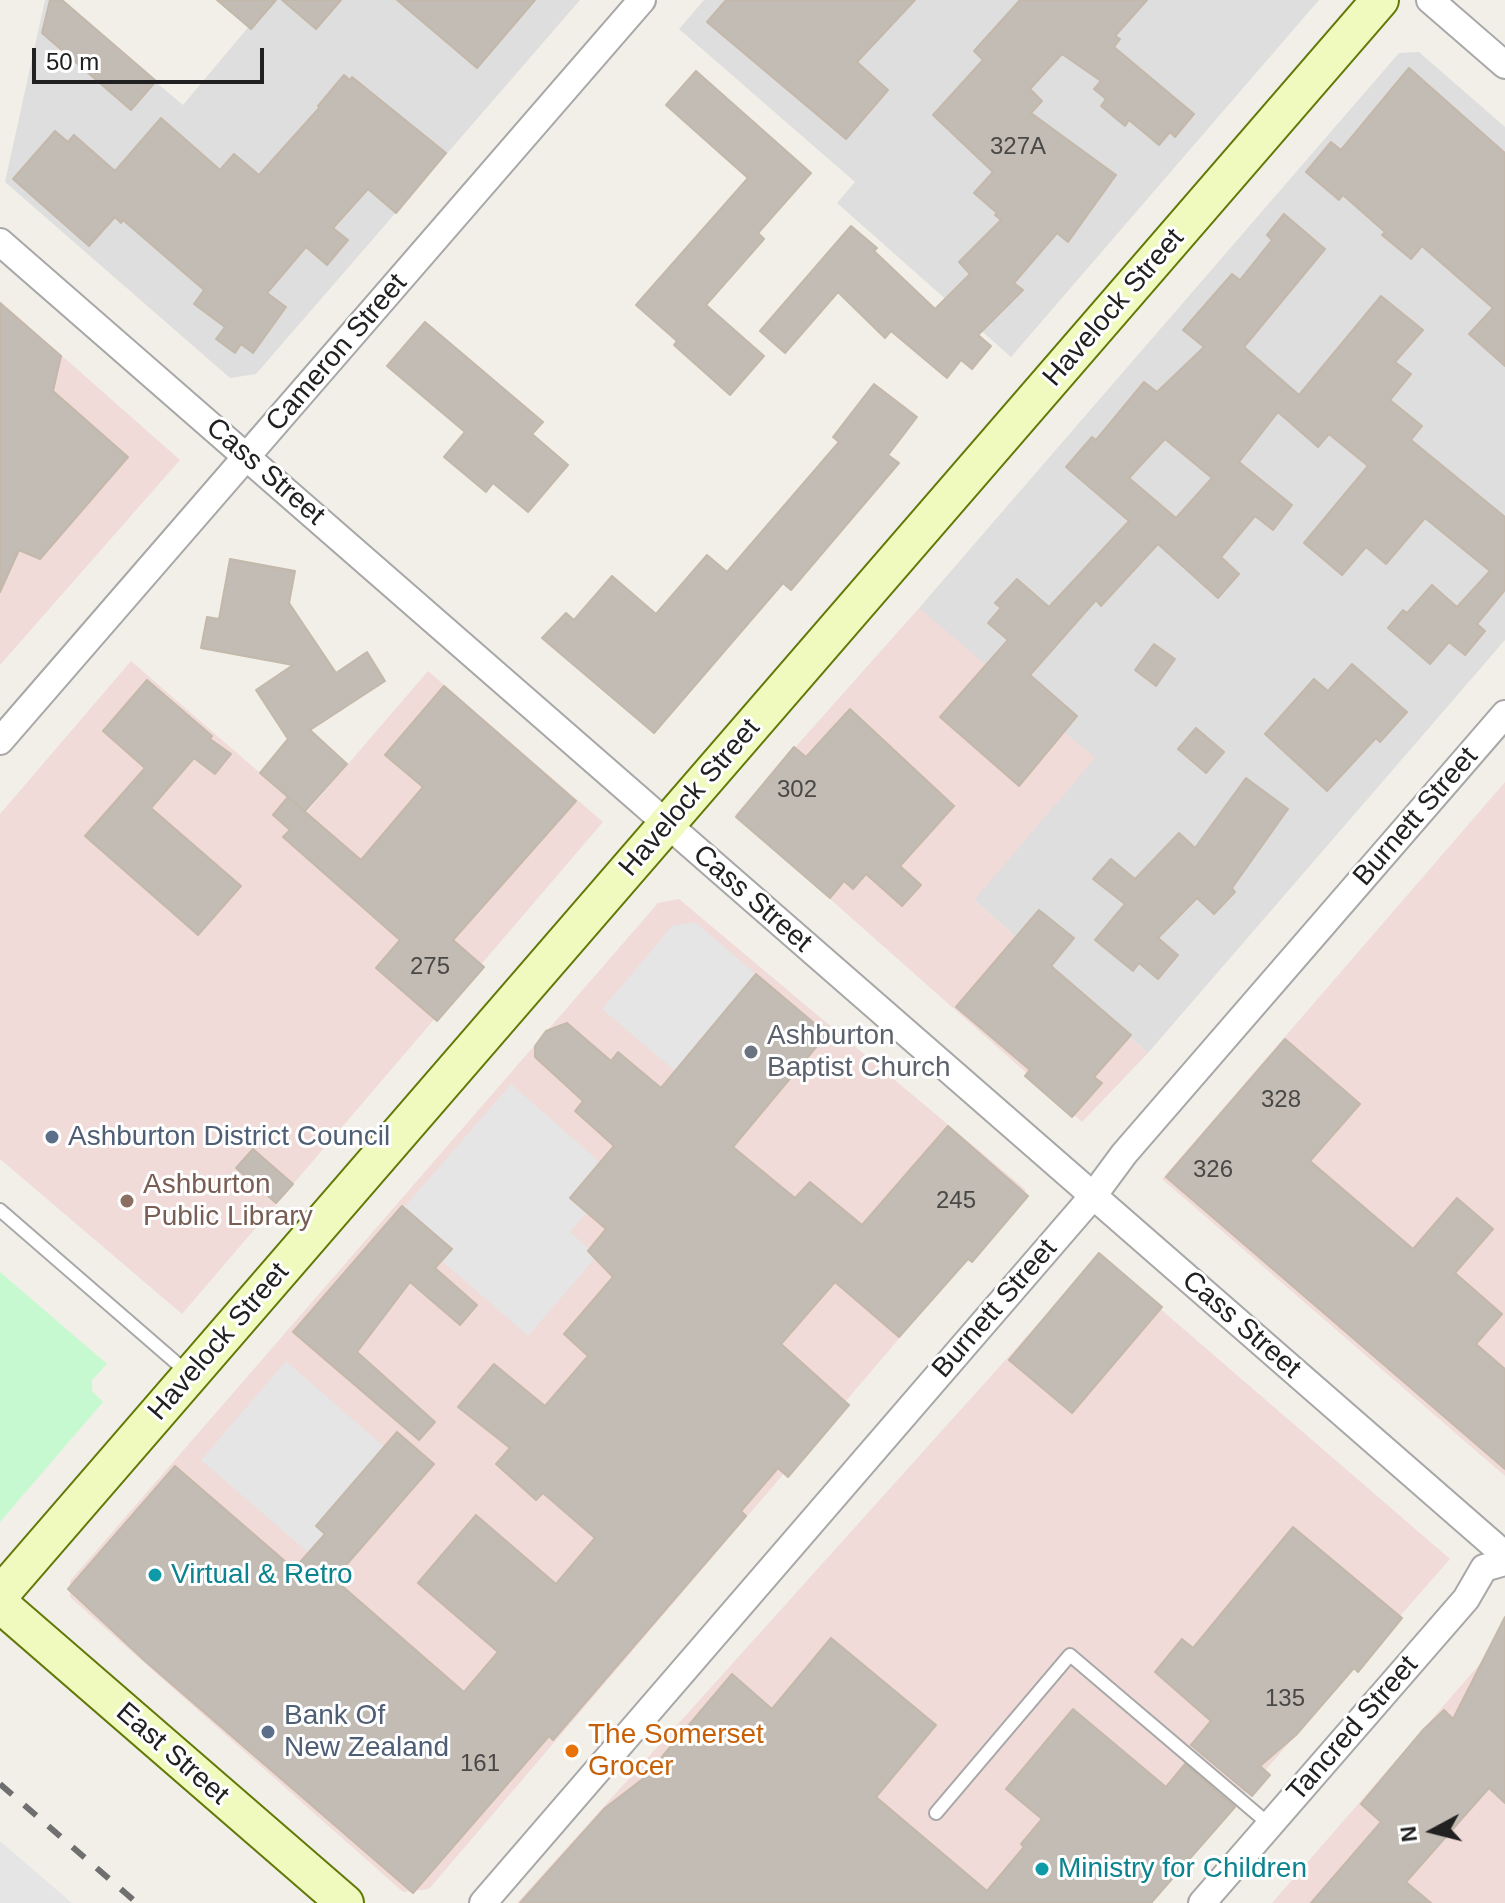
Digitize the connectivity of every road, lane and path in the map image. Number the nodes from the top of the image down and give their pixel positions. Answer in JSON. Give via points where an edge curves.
{"nodes":[{"id":1,"x":642,"y":0,"type":"edge"},
{"id":2,"x":1380,"y":0,"type":"edge"},
{"id":3,"x":1430,"y":0,"type":"edge"},
{"id":4,"x":1505,"y":65,"type":"edge"},
{"id":5,"x":0,"y":242,"type":"edge"},
{"id":6,"x":247,"y":456,"type":"junction"},
{"id":7,"x":1505,"y":714,"type":"edge"},
{"id":8,"x":0,"y":741,"type":"edge"},
{"id":9,"x":667,"y":824,"type":"junction"},
{"id":10,"x":1093,"y":1196,"type":"junction"},
{"id":11,"x":0,"y":1210,"type":"edge"},
{"id":12,"x":190,"y":1375,"type":"junction"},
{"id":13,"x":1505,"y":1555,"type":"edge"},
{"id":14,"x":1505,"y":1562,"type":"edge"},
{"id":15,"x":0,"y":1595,"type":"edge"},
{"id":16,"x":0,"y":1604,"type":"edge"},
{"id":17,"x":936,"y":1813,"type":"dead end"},
{"id":18,"x":1270,"y":1825,"type":"junction"},
{"id":19,"x":345,"y":1903,"type":"edge"},
{"id":20,"x":483,"y":1903,"type":"edge"},
{"id":21,"x":1202,"y":1903,"type":"edge"}],
"edges":[{"from":1,"to":6,"type":"street","name":"Cameron Street"},
{"from":2,"to":9,"type":"street","name":"Havelock Street"},
{"from":3,"to":4,"type":"street"},
{"from":5,"to":6,"type":"street","name":"Cass Street"},
{"from":6,"to":8,"type":"street","name":"Cameron Street"},
{"from":6,"to":9,"type":"street","name":"Cass Street"},
{"from":7,"to":10,"type":"street","name":"Burnett Street"},
{"from":9,"to":10,"type":"street","name":"Cass Street"},
{"from":9,"to":12,"type":"street","name":"Havelock Street"},
{"from":10,"to":13,"type":"street","name":"Cass Street"},
{"from":10,"to":20,"type":"street","name":"Burnett Street"},
{"from":11,"to":12,"type":"lane"},
{"from":12,"to":15,"type":"street","name":"Havelock Street"},
{"from":14,"to":18,"type":"street","name":"Tancred Street","via":[[1484,1568],[1466,1599]]},
{"from":16,"to":19,"type":"street","name":"East Street"},
{"from":17,"to":18,"type":"lane","via":[[1070,1655]]},
{"from":18,"to":21,"type":"street","name":"Tancred Street"}]}
